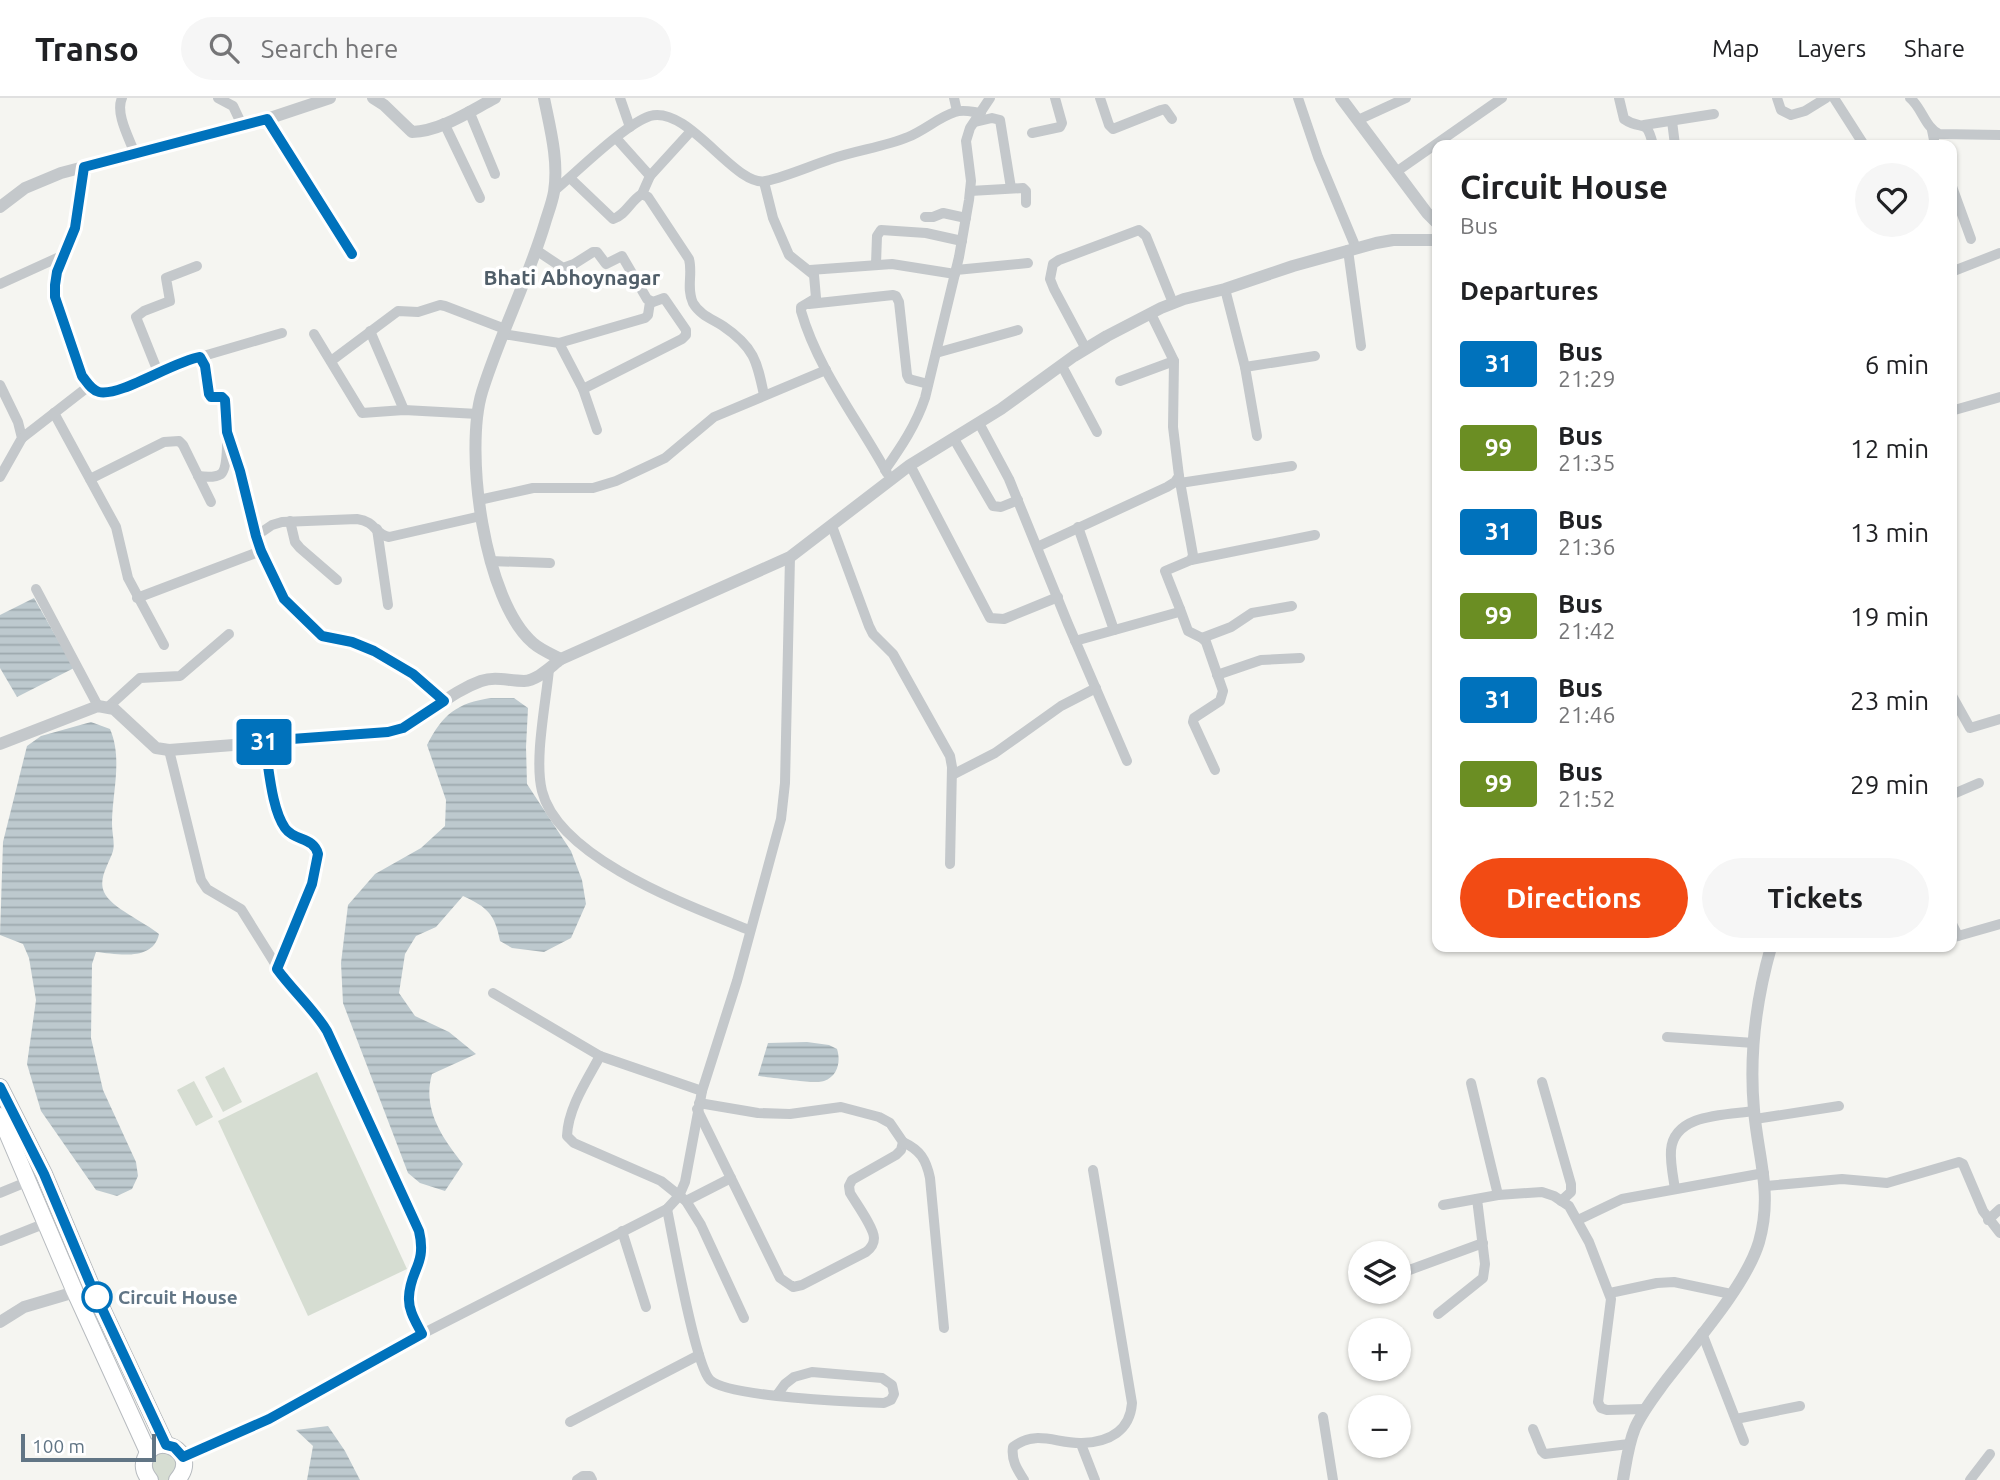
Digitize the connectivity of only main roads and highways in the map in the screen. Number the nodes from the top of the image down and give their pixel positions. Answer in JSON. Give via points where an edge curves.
{"nodes":[{"id":1,"x":0,"y":1087,"type":"edge"},
{"id":2,"x":0,"y":1116,"type":"edge"},
{"id":3,"x":166,"y":1445,"type":"junction"},
{"id":4,"x":148,"y":1452,"type":"junction"},
{"id":5,"x":144,"y":1478,"type":"edge"},
{"id":6,"x":178,"y":1480,"type":"edge"}],
"edges":[{"from":1,"to":3,"type":"main road"},
{"from":2,"to":4,"type":"main road"},
{"from":3,"to":4,"type":"main road"},
{"from":3,"to":6,"type":"main road","via":[[183,1457]]},
{"from":4,"to":5,"type":"main road"}]}
